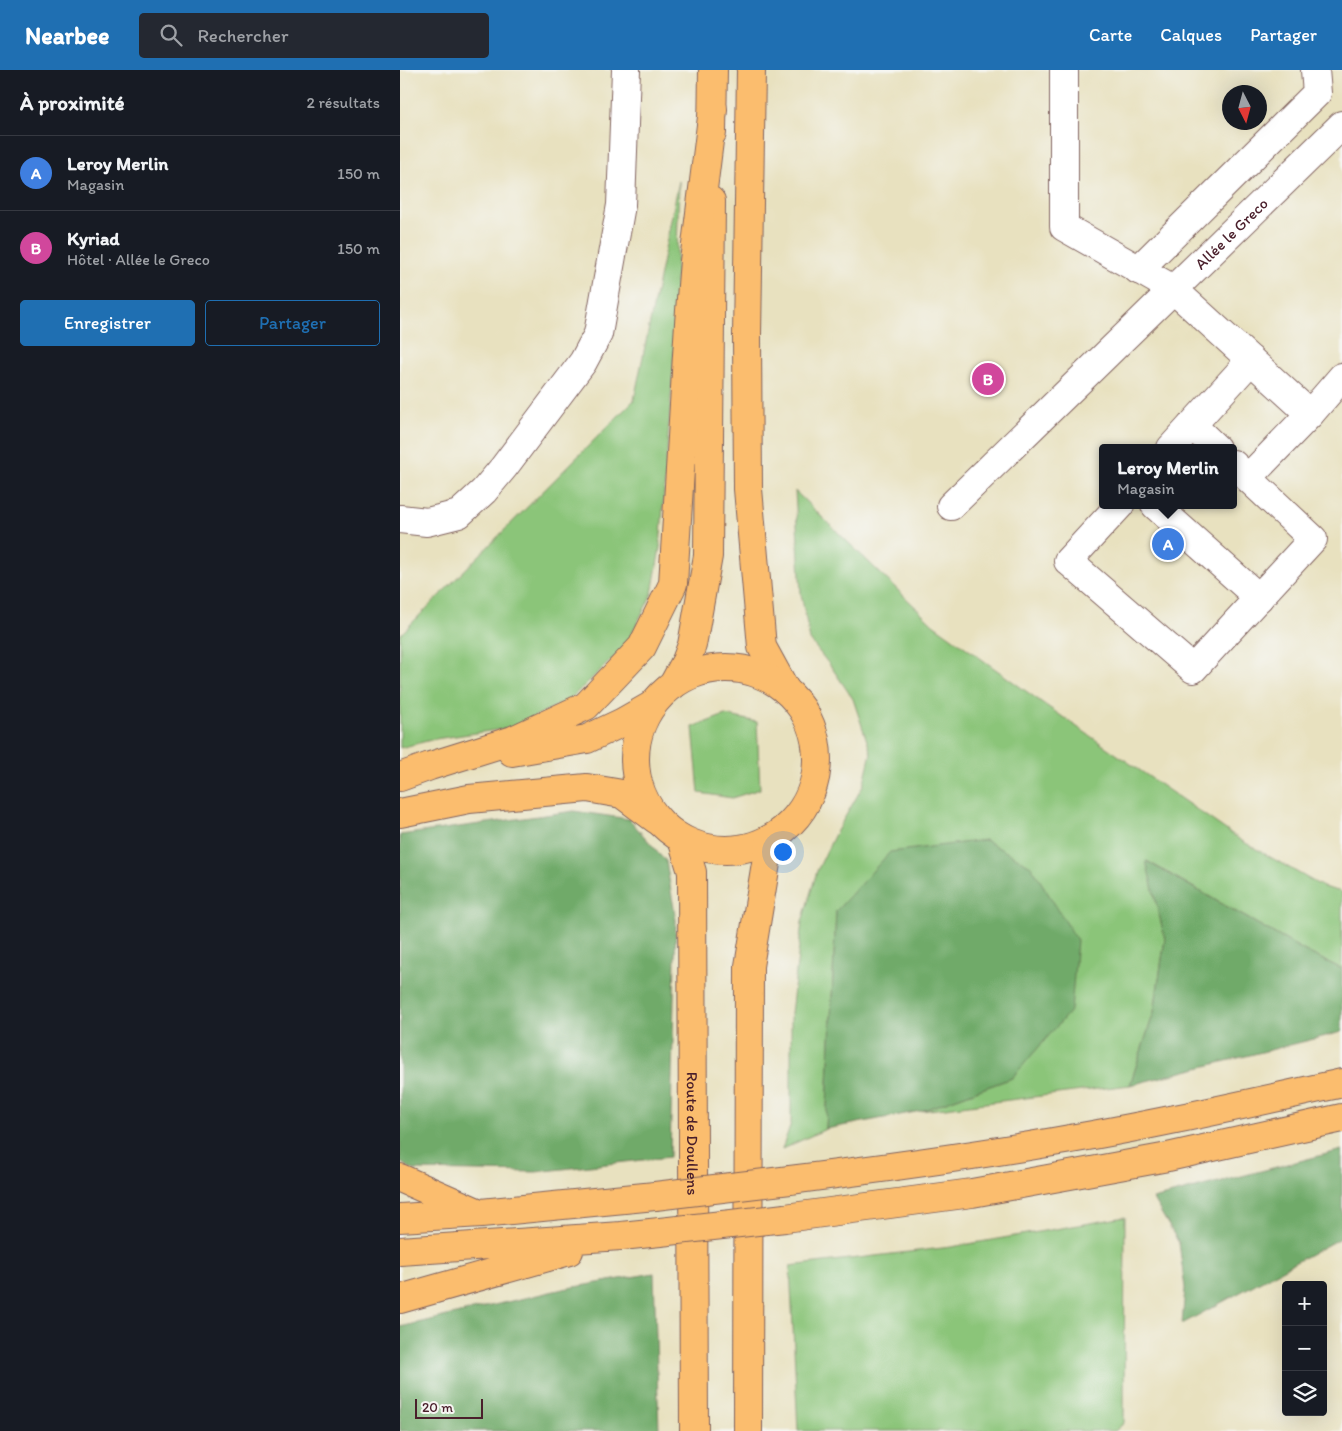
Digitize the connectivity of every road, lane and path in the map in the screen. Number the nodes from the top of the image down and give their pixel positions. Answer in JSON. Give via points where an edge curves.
{"nodes":[{"id":1,"x":626,"y":70,"type":"edge"},
{"id":2,"x":713,"y":70,"type":"edge"},
{"id":3,"x":751,"y":70,"type":"edge"},
{"id":4,"x":759,"y":70,"type":"edge"},
{"id":5,"x":1064,"y":70,"type":"edge"},
{"id":6,"x":1315,"y":70,"type":"edge"},
{"id":7,"x":752,"y":102,"type":"junction"},
{"id":8,"x":712,"y":109,"type":"junction"},
{"id":9,"x":1341,"y":128,"type":"edge"},
{"id":10,"x":1138,"y":270,"type":"junction"},
{"id":11,"x":1173,"y":290,"type":"junction"},
{"id":12,"x":1251,"y":360,"type":"junction"},
{"id":13,"x":1342,"y":377,"type":"edge"},
{"id":14,"x":1310,"y":414,"type":"junction"},
{"id":15,"x":1192,"y":425,"type":"junction"},
{"id":16,"x":1175,"y":444,"type":"edge"},
{"id":17,"x":1212,"y":444,"type":"edge"},
{"id":18,"x":1241,"y":471,"type":"edge"},
{"id":19,"x":951,"y":506,"type":"dead end"},
{"id":20,"x":1116,"y":509,"type":"edge"},
{"id":21,"x":1159,"y":509,"type":"edge"},
{"id":22,"x":400,"y":519,"type":"edge"},
{"id":23,"x":1259,"y":598,"type":"junction"},
{"id":24,"x":673,"y":684,"type":"junction"},
{"id":25,"x":785,"y":690,"type":"junction"},
{"id":26,"x":651,"y":706,"type":"junction"},
{"id":27,"x":430,"y":766,"type":"junction"},
{"id":28,"x":400,"y":777,"type":"edge"},
{"id":29,"x":400,"y":813,"type":"edge"},
{"id":30,"x":658,"y":820,"type":"junction"},
{"id":31,"x":682,"y":839,"type":"junction"},
{"id":32,"x":770,"y":839,"type":"junction"},
{"id":33,"x":1342,"y":1083,"type":"edge"},
{"id":34,"x":1342,"y":1118,"type":"edge"},
{"id":35,"x":400,"y":1178,"type":"edge"},
{"id":36,"x":481,"y":1213,"type":"junction"},
{"id":37,"x":400,"y":1218,"type":"edge"},
{"id":38,"x":621,"y":1236,"type":"junction"},
{"id":39,"x":400,"y":1250,"type":"edge"},
{"id":40,"x":400,"y":1299,"type":"edge"},
{"id":41,"x":694,"y":1431,"type":"edge"},
{"id":42,"x":748,"y":1431,"type":"edge"}],
"edges":[{"from":1,"to":22,"type":"street","via":[[622,205],[598,334],[583,362],[484,491],[459,514],[427,522]]},
{"from":2,"to":8,"type":"main road"},
{"from":3,"to":7,"type":"main road"},
{"from":4,"to":7,"type":"street"},
{"from":5,"to":10,"type":"street","via":[[1064,227]]},
{"from":6,"to":10,"type":"street","via":[[1317,93]]},
{"from":7,"to":25,"type":"main road","via":[[748,489],[762,647]]},
{"from":8,"to":24,"type":"main road","via":[[708,556],[692,645]]},
{"from":8,"to":27,"type":"main road","via":[[688,323],[673,584],[642,647],[586,706],[513,740]]},
{"from":9,"to":11,"type":"street","name":"Allée le Greco"},
{"from":10,"to":11,"type":"street"},
{"from":11,"to":12,"type":"street"},
{"from":11,"to":19,"type":"street","name":"Allée le Greco"},
{"from":12,"to":14,"type":"street"},
{"from":12,"to":15,"type":"street"},
{"from":13,"to":14,"type":"street"},
{"from":14,"to":18,"type":"street"},
{"from":15,"to":16,"type":"street"},
{"from":15,"to":17,"type":"street"},
{"from":18,"to":23,"type":"street","via":[[1313,539]]},
{"from":20,"to":23,"type":"street","via":[[1068,561],[1194,669]]},
{"from":21,"to":23,"type":"street"},
{"from":24,"to":25,"type":"main road","via":[[701,671],[732,668],[760,674]]},
{"from":24,"to":26,"type":"main road"},
{"from":25,"to":32,"type":"main road","via":[[805,712],[816,739],[817,768],[810,797],[794,821]]},
{"from":26,"to":27,"type":"main road","via":[[587,739]]},
{"from":26,"to":30,"type":"main road","via":[[638,734],[634,764],[641,794]]},
{"from":27,"to":28,"type":"main road"},
{"from":29,"to":30,"type":"main road","via":[[469,799],[587,788],[622,794]]},
{"from":30,"to":31,"type":"main road"},
{"from":31,"to":32,"type":"main road","via":[[710,850],[741,849]]},
{"from":31,"to":41,"type":"main road","name":"Route de Doullens","via":[[692,872]]},
{"from":32,"to":42,"type":"main road","via":[[749,966]]},
{"from":33,"to":36,"type":"main road","bridge":true,"via":[[1202,1114],[917,1164],[655,1196]]},
{"from":34,"to":38,"type":"main road","bridge":true,"via":[[1168,1157],[972,1193]]},
{"from":35,"to":36,"type":"main road"},
{"from":36,"to":37,"type":"main road"},
{"from":38,"to":39,"type":"main road"},
{"from":38,"to":40,"type":"main road"}]}
